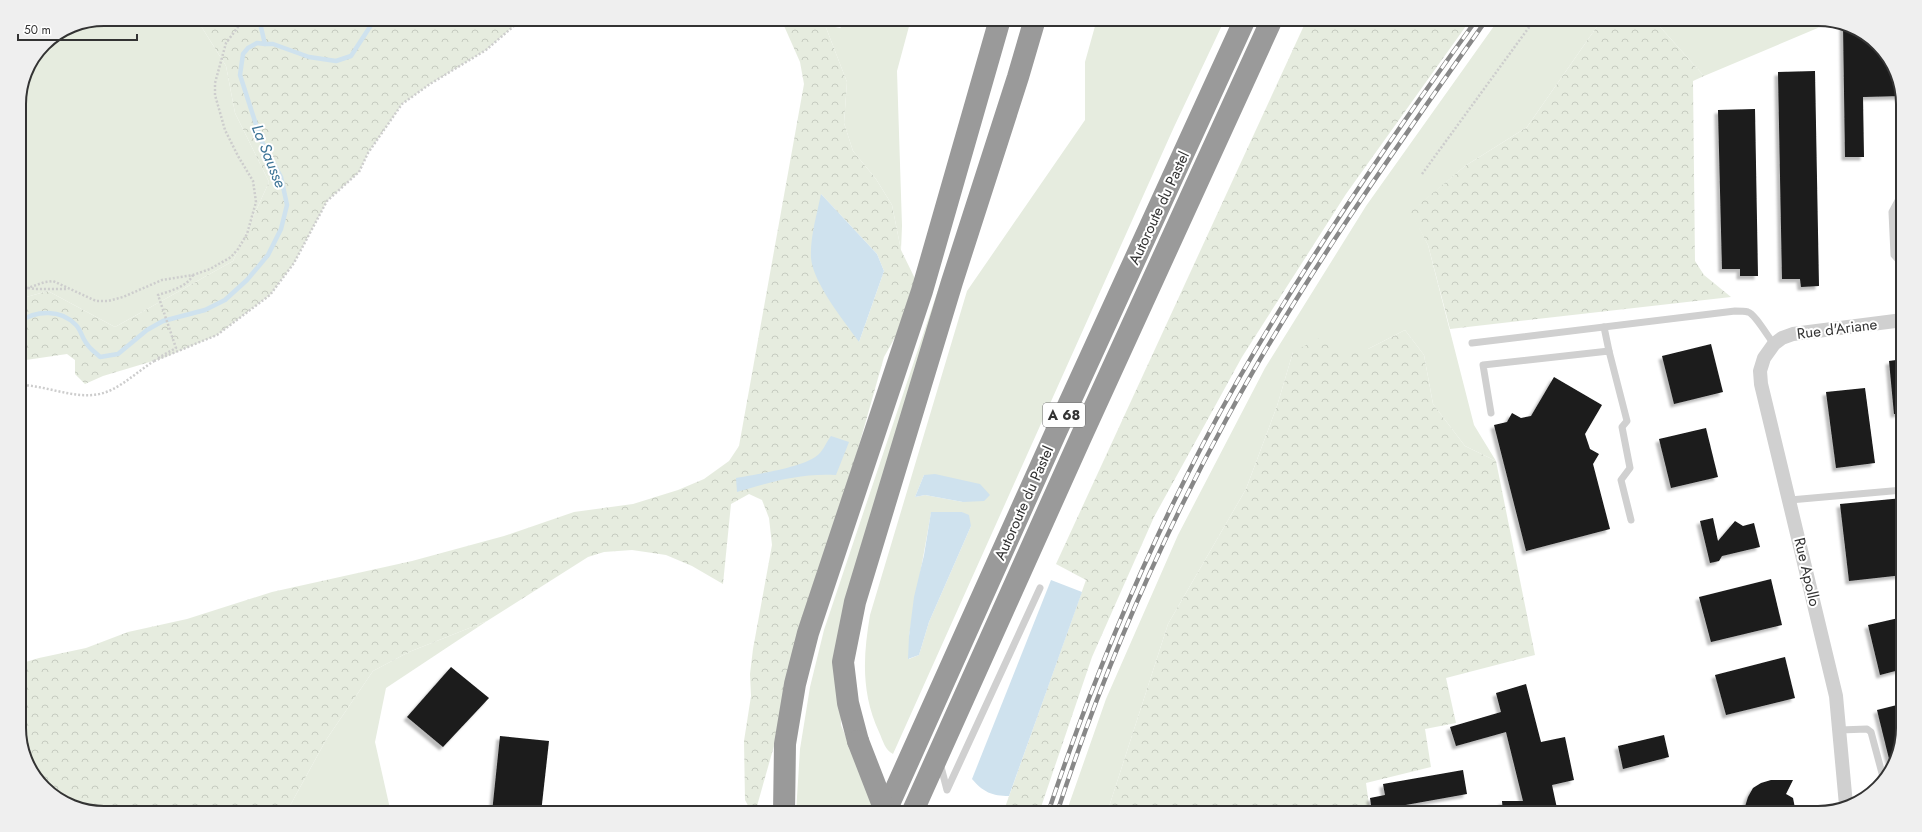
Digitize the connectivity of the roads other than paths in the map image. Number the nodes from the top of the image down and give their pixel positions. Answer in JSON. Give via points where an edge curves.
{"nodes":[{"id":1,"x":998,"y":26,"type":"edge"},
{"id":2,"x":1032,"y":26,"type":"edge"},
{"id":3,"x":1242,"y":26,"type":"edge"},
{"id":4,"x":1269,"y":26,"type":"edge"},
{"id":5,"x":1896,"y":205,"type":"edge"},
{"id":6,"x":1896,"y":256,"type":"edge"},
{"id":7,"x":1896,"y":321,"type":"edge"},
{"id":8,"x":1604,"y":327,"type":"junction"},
{"id":9,"x":1472,"y":343,"type":"dead end"},
{"id":10,"x":1774,"y":344,"type":"junction"},
{"id":11,"x":1609,"y":351,"type":"junction"},
{"id":12,"x":1491,"y":413,"type":"dead end"},
{"id":13,"x":1896,"y":491,"type":"edge"},
{"id":14,"x":1790,"y":500,"type":"junction"},
{"id":15,"x":1630,"y":520,"type":"dead end"},
{"id":16,"x":1040,"y":588,"type":"dead end"},
{"id":17,"x":1840,"y":730,"type":"junction"},
{"id":18,"x":939,"y":754,"type":"junction"},
{"id":19,"x":1882,"y":773,"type":"edge"},
{"id":20,"x":1846,"y":801,"type":"edge"},
{"id":21,"x":784,"y":806,"type":"edge"},
{"id":22,"x":883,"y":806,"type":"edge"},
{"id":23,"x":889,"y":806,"type":"edge"},
{"id":24,"x":915,"y":806,"type":"edge"}],
"edges":[{"from":1,"to":21,"type":"highway","via":[[922,291],[808,633],[795,684],[785,744]]},
{"from":2,"to":22,"type":"highway","bridge":true,"via":[[855,602],[843,662],[848,703],[858,741]]},
{"from":3,"to":23,"type":"highway","name":"Autoroute du Pastel","number":"A 68","via":[[1056,432]]},
{"from":4,"to":18,"type":"highway","name":"Autoroute du Pastel","number":"A 68"},
{"from":5,"to":6,"type":"lane","via":[[1892,212]]},
{"from":7,"to":10,"type":"street","name":"Rue d'Ariane","via":[[1793,334]]},
{"from":8,"to":9,"type":"lane"},
{"from":8,"to":10,"type":"lane","via":[[1735,311],[1749,312],[1758,320]]},
{"from":8,"to":11,"type":"lane"},
{"from":10,"to":14,"type":"street","name":"Rue Apollo","via":[[1764,358],[1760,371],[1761,384]]},
{"from":11,"to":12,"type":"lane","via":[[1483,365]]},
{"from":11,"to":15,"type":"lane","via":[[1627,421],[1622,427],[1630,468],[1621,480]]},
{"from":13,"to":14,"type":"lane"},
{"from":14,"to":17,"type":"street","name":"Rue Apollo","via":[[1836,696]]},
{"from":16,"to":18,"type":"lane","via":[[947,790]]},
{"from":17,"to":19,"type":"lane","via":[[1867,729],[1870,732]]},
{"from":17,"to":20,"type":"street","name":"Rue Apollo"},
{"from":18,"to":24,"type":"highway","name":"Autoroute du Pastel","number":"A 68"}]}
